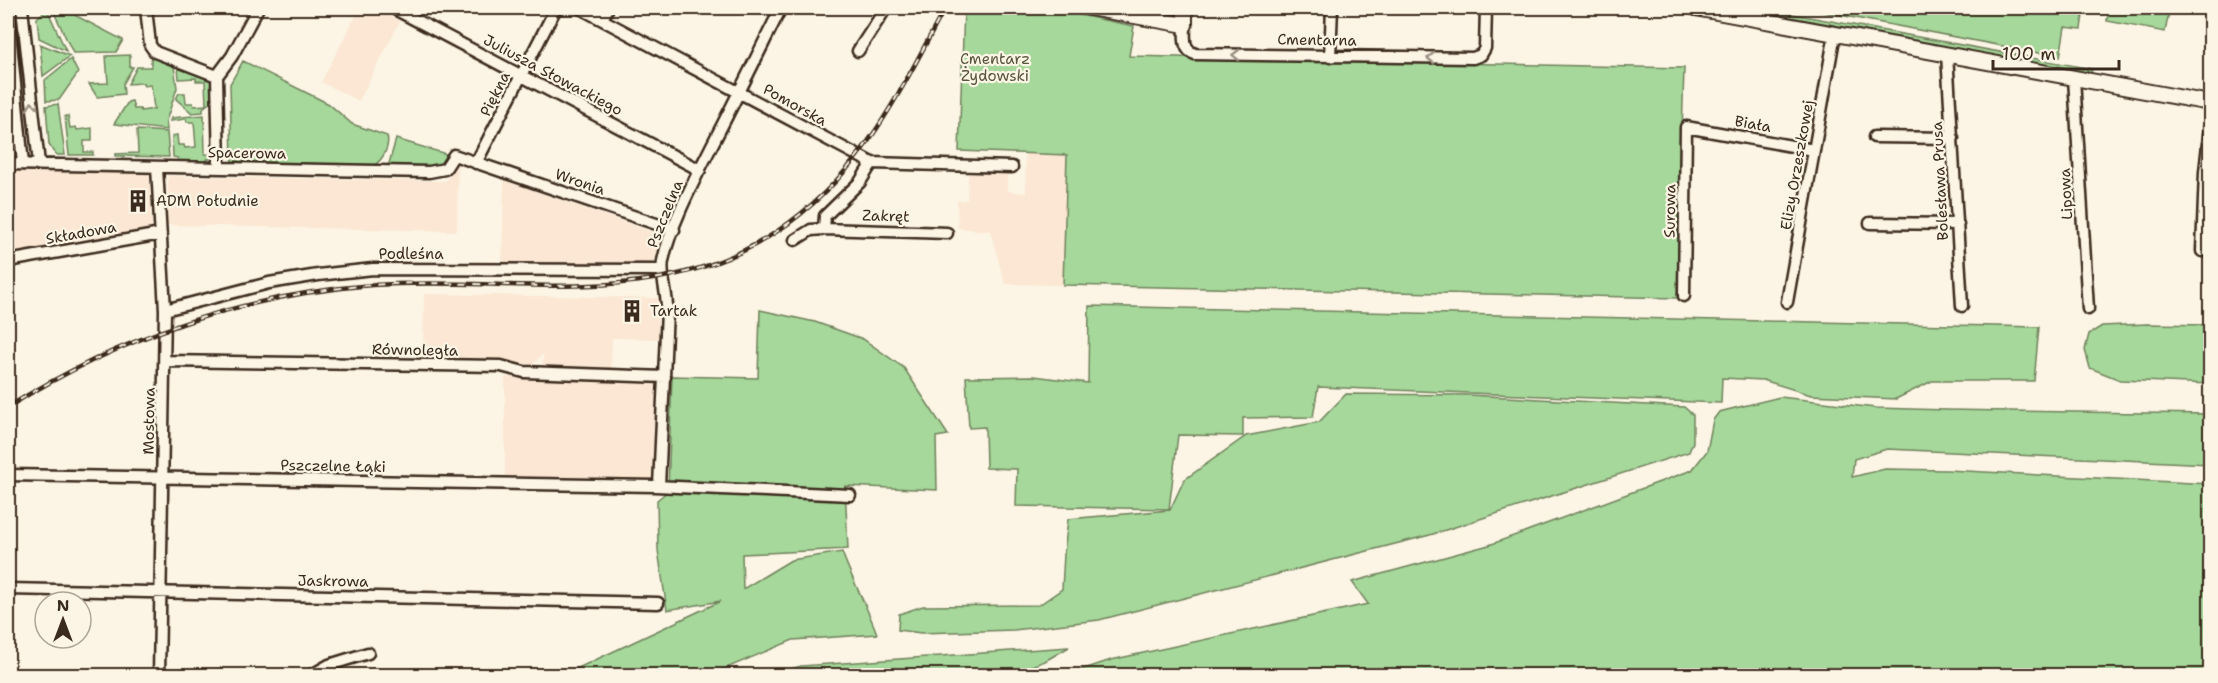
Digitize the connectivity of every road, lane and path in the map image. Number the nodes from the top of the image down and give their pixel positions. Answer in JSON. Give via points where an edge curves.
{"nodes":[{"id":1,"x":22,"y":8,"type":"edge"},
{"id":2,"x":146,"y":8,"type":"edge"},
{"id":3,"x":258,"y":8,"type":"edge"},
{"id":4,"x":393,"y":8,"type":"edge"},
{"id":5,"x":556,"y":8,"type":"edge"},
{"id":6,"x":580,"y":8,"type":"edge"},
{"id":7,"x":608,"y":8,"type":"edge"},
{"id":8,"x":781,"y":8,"type":"edge"},
{"id":9,"x":886,"y":8,"type":"edge"},
{"id":10,"x":1090,"y":8,"type":"edge"},
{"id":11,"x":1185,"y":8,"type":"edge"},
{"id":12,"x":1332,"y":8,"type":"edge"},
{"id":13,"x":1486,"y":8,"type":"edge"},
{"id":14,"x":1695,"y":8,"type":"edge"},
{"id":15,"x":8,"y":14,"type":"edge"},
{"id":16,"x":602,"y":19,"type":"junction"},
{"id":17,"x":1185,"y":25,"type":"junction"},
{"id":18,"x":1835,"y":33,"type":"junction"},
{"id":19,"x":858,"y":51,"type":"dead end"},
{"id":20,"x":1947,"y":54,"type":"junction"},
{"id":21,"x":1330,"y":57,"type":"junction"},
{"id":22,"x":217,"y":75,"type":"junction"},
{"id":23,"x":522,"y":75,"type":"junction"},
{"id":24,"x":2074,"y":78,"type":"junction"},
{"id":25,"x":739,"y":92,"type":"junction"},
{"id":26,"x":2211,"y":103,"type":"edge"},
{"id":27,"x":2211,"y":126,"type":"edge"},
{"id":28,"x":1686,"y":127,"type":"joint"},
{"id":29,"x":1874,"y":137,"type":"dead end"},
{"id":30,"x":1953,"y":138,"type":"junction"},
{"id":31,"x":1814,"y":150,"type":"junction"},
{"id":32,"x":476,"y":163,"type":"junction"},
{"id":33,"x":872,"y":163,"type":"junction"},
{"id":34,"x":8,"y":164,"type":"edge"},
{"id":35,"x":23,"y":164,"type":"junction"},
{"id":36,"x":39,"y":165,"type":"junction"},
{"id":37,"x":157,"y":167,"type":"junction"},
{"id":38,"x":219,"y":167,"type":"junction"},
{"id":39,"x":1012,"y":167,"type":"dead end"},
{"id":40,"x":700,"y":170,"type":"junction"},
{"id":41,"x":1870,"y":223,"type":"dead end"},
{"id":42,"x":1958,"y":224,"type":"junction"},
{"id":43,"x":824,"y":229,"type":"junction"},
{"id":44,"x":674,"y":230,"type":"junction"},
{"id":45,"x":947,"y":233,"type":"dead end"},
{"id":46,"x":160,"y":234,"type":"junction"},
{"id":47,"x":795,"y":240,"type":"dead end"},
{"id":48,"x":2211,"y":252,"type":"edge"},
{"id":49,"x":8,"y":261,"type":"edge"},
{"id":50,"x":662,"y":270,"type":"junction"},
{"id":51,"x":1684,"y":296,"type":"dead end"},
{"id":52,"x":1787,"y":302,"type":"dead end"},
{"id":53,"x":1962,"y":306,"type":"dead end"},
{"id":54,"x":2088,"y":309,"type":"dead end"},
{"id":55,"x":165,"y":310,"type":"junction"},
{"id":56,"x":165,"y":361,"type":"junction"},
{"id":57,"x":665,"y":377,"type":"junction"},
{"id":58,"x":8,"y":475,"type":"edge"},
{"id":59,"x":163,"y":479,"type":"junction"},
{"id":60,"x":659,"y":486,"type":"junction"},
{"id":61,"x":850,"y":495,"type":"dead end"},
{"id":62,"x":8,"y":589,"type":"edge"},
{"id":63,"x":160,"y":592,"type":"junction"},
{"id":64,"x":658,"y":603,"type":"dead end"},
{"id":65,"x":368,"y":654,"type":"dead end"},
{"id":66,"x":159,"y":675,"type":"edge"},
{"id":67,"x":310,"y":675,"type":"edge"}],
"edges":[{"from":36,"to":1,"type":"street","one_way":true},
{"from":2,"to":22,"type":"street","via":[[150,45],[155,52]]},
{"from":3,"to":22,"type":"street"},
{"from":4,"to":23,"type":"street","name":"Juliusza Słowackiego"},
{"from":5,"to":23,"type":"street","name":"Piękna"},
{"from":6,"to":16,"type":"street","name":"Pomorska"},
{"from":7,"to":16,"type":"street"},
{"from":8,"to":25,"type":"street","name":"Pszczelna"},
{"from":9,"to":19,"type":"street"},
{"from":10,"to":17,"type":"main road"},
{"from":11,"to":17,"type":"main road","name":"Cmentarna"},
{"from":12,"to":21,"type":"street"},
{"from":13,"to":21,"type":"street","name":"Cmentarna","one_way":true,"via":[[1485,48],[1473,58]]},
{"from":14,"to":18,"type":"main road"},
{"from":15,"to":35,"type":"street"},
{"from":16,"to":25,"type":"street","name":"Pomorska"},
{"from":21,"to":17,"type":"street","name":"Cmentarna","one_way":true,"via":[[1195,54],[1186,48]]},
{"from":18,"to":20,"type":"main road"},
{"from":18,"to":31,"type":"street","name":"Elizy Orzeszkowej"},
{"from":20,"to":24,"type":"main road"},
{"from":20,"to":30,"type":"street","name":"Bolesława Prusa"},
{"from":22,"to":38,"type":"street"},
{"from":23,"to":32,"type":"street","name":"Piękna"},
{"from":23,"to":40,"type":"street","name":"Juliusza Słowackiego"},
{"from":24,"to":26,"type":"main road"},
{"from":24,"to":54,"type":"street","name":"Lipowa"},
{"from":25,"to":33,"type":"street","name":"Pomorska"},
{"from":25,"to":40,"type":"street","name":"Pszczelna"},
{"from":27,"to":48,"type":"street","via":[[2202,251]]},
{"from":28,"to":31,"type":"street","name":"Biała"},
{"from":28,"to":51,"type":"street","name":"Surowa"},
{"from":29,"to":30,"type":"street"},
{"from":30,"to":42,"type":"street","name":"Bolesława Prusa"},
{"from":31,"to":52,"type":"street","name":"Elizy Orzeszkowej"},
{"from":32,"to":38,"type":"street","name":"Spacerowa","via":[[454,154],[445,169],[439,171]]},
{"from":32,"to":44,"type":"street","name":"Wronia"},
{"from":33,"to":39,"type":"street","name":"Pomorska"},
{"from":33,"to":43,"type":"street","name":"Zakręt","via":[[860,182],[825,216]]},
{"from":34,"to":35,"type":"street","name":"Spacerowa"},
{"from":35,"to":36,"type":"street","name":"Spacerowa"},
{"from":36,"to":37,"type":"street","name":"Spacerowa"},
{"from":37,"to":38,"type":"street","name":"Spacerowa"},
{"from":37,"to":46,"type":"street","name":"Mostowa"},
{"from":40,"to":44,"type":"street","name":"Pszczelna"},
{"from":41,"to":42,"type":"street"},
{"from":42,"to":53,"type":"street","name":"Bolesława Prusa"},
{"from":43,"to":45,"type":"street","name":"Zakręt"},
{"from":43,"to":47,"type":"street","name":"Zakręt","via":[[811,230]]},
{"from":44,"to":50,"type":"street","name":"Pszczelna"},
{"from":46,"to":49,"type":"street","name":"Składowa"},
{"from":46,"to":55,"type":"street","name":"Mostowa"},
{"from":50,"to":55,"type":"street","name":"Podleśna","via":[[373,269],[269,283]]},
{"from":50,"to":57,"type":"street","name":"Pszczelna","via":[[668,300]]},
{"from":55,"to":56,"type":"street","name":"Mostowa"},
{"from":56,"to":57,"type":"street","name":"Równoległa","via":[[501,366],[524,372]]},
{"from":56,"to":59,"type":"street","name":"Mostowa"},
{"from":57,"to":60,"type":"street","name":"Pszczelna"},
{"from":58,"to":59,"type":"street","name":"Pszczelne Łąki"},
{"from":59,"to":60,"type":"street","name":"Pszczelne Łąki"},
{"from":59,"to":63,"type":"street","name":"Mostowa"},
{"from":60,"to":61,"type":"street","name":"Pszczelne Łąki"},
{"from":62,"to":63,"type":"street","name":"Jaskrowa"},
{"from":63,"to":64,"type":"street","name":"Jaskrowa"},
{"from":63,"to":66,"type":"street","name":"Mostowa"},
{"from":65,"to":67,"type":"street"}]}
